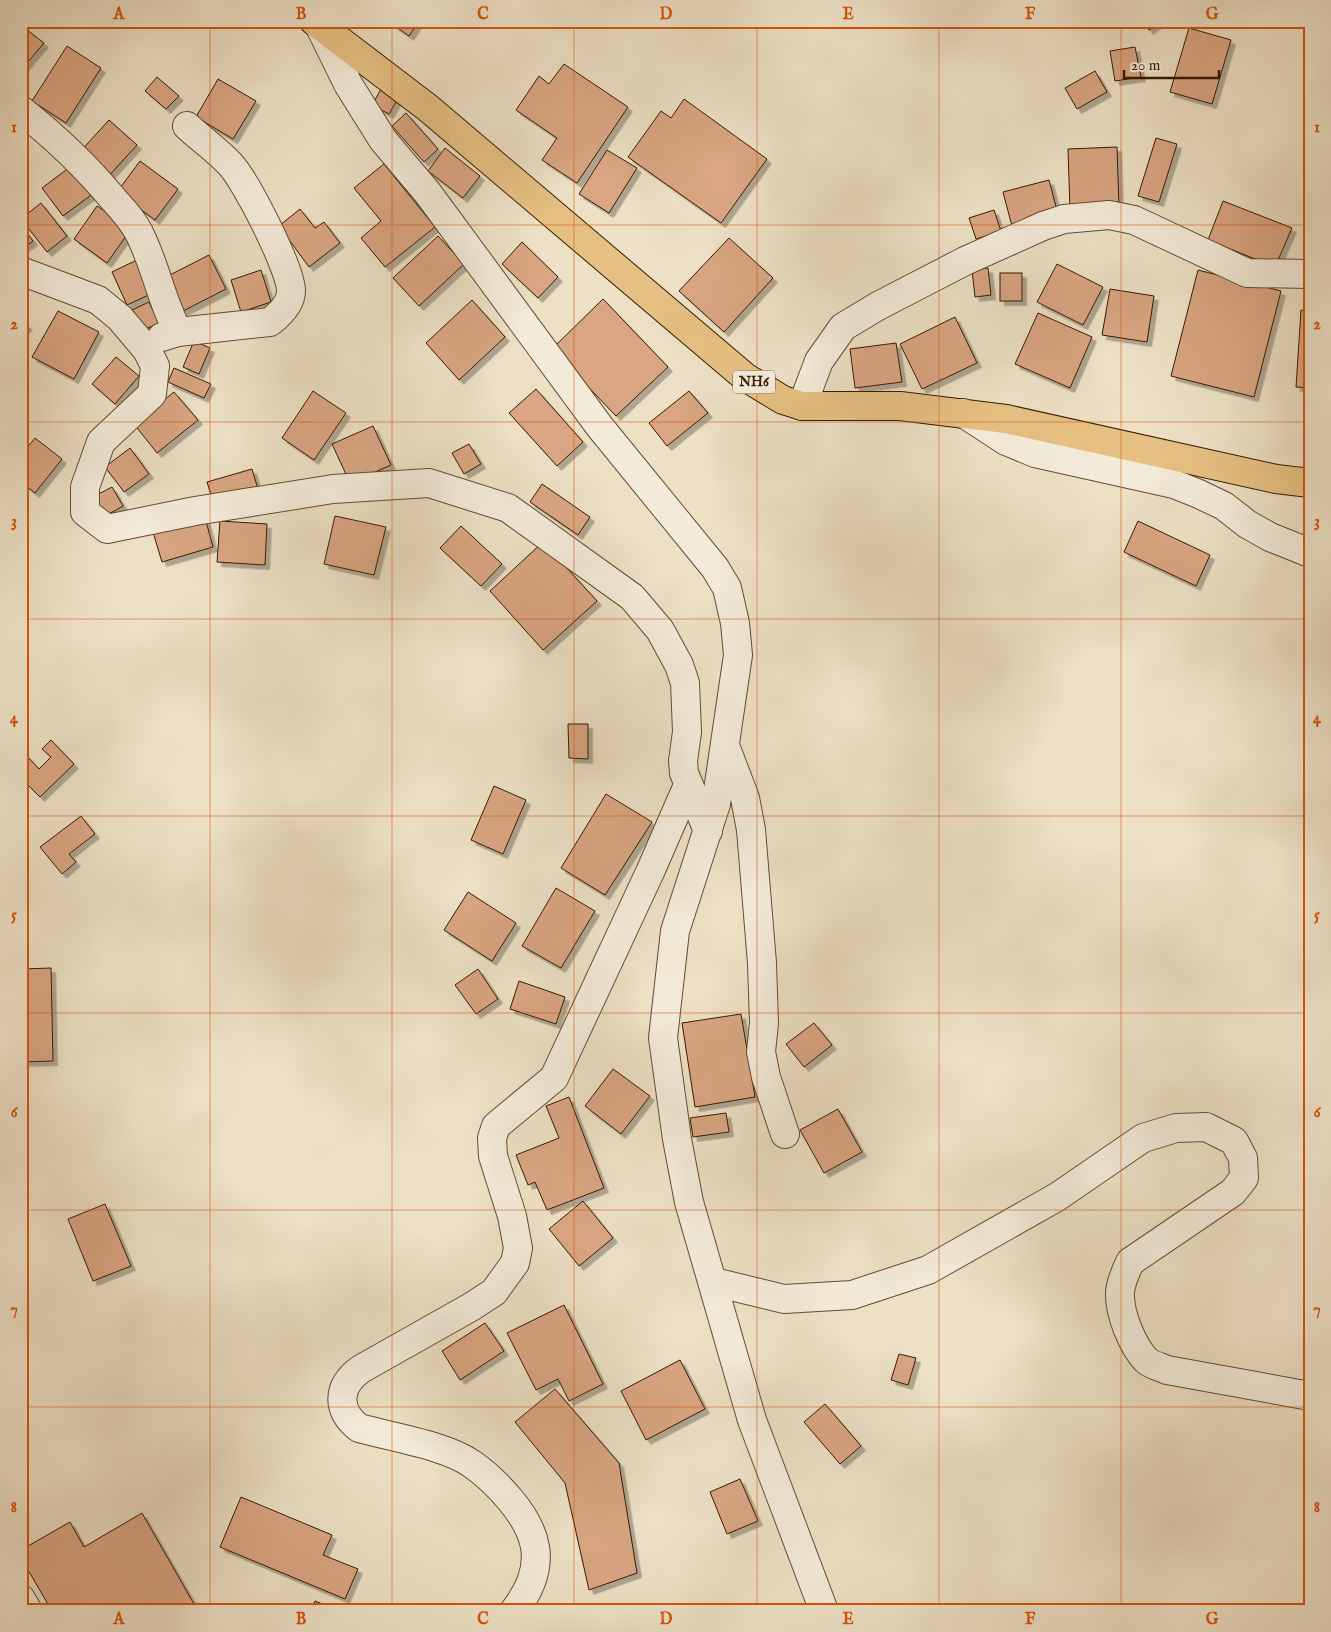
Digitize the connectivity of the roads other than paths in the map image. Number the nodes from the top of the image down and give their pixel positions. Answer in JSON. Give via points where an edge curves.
{"nodes":[{"id":1,"x":317,"y":24,"type":"edge"},
{"id":2,"x":21,"y":110,"type":"edge"},
{"id":3,"x":187,"y":126,"type":"dead end"},
{"id":4,"x":21,"y":271,"type":"edge"},
{"id":5,"x":1310,"y":274,"type":"edge"},
{"id":6,"x":178,"y":332,"type":"junction"},
{"id":7,"x":147,"y":350,"type":"junction"},
{"id":8,"x":802,"y":406,"type":"junction"},
{"id":9,"x":963,"y":414,"type":"junction"},
{"id":10,"x":1310,"y":483,"type":"edge"},
{"id":11,"x":1310,"y":553,"type":"edge"},
{"id":12,"x":725,"y":745,"type":"junction"},
{"id":13,"x":688,"y":785,"type":"junction"},
{"id":14,"x":708,"y":831,"type":"junction"},
{"id":15,"x":786,"y":1134,"type":"dead end"},
{"id":16,"x":714,"y":1282,"type":"junction"},
{"id":17,"x":1310,"y":1396,"type":"edge"},
{"id":18,"x":21,"y":1599,"type":"edge"},
{"id":19,"x":28,"y":1611,"type":"edge"},
{"id":20,"x":514,"y":1611,"type":"edge"},
{"id":21,"x":824,"y":1611,"type":"edge"}],
"edges":[{"from":1,"to":8,"type":"highway","number":"NH6","via":[[428,108],[745,377],[783,400]]},
{"from":1,"to":12,"type":"street","via":[[348,84],[383,140],[427,192],[600,427],[715,568],[727,588],[738,655]]},
{"from":2,"to":6,"type":"street","via":[[56,137],[133,224]]},
{"from":3,"to":6,"type":"street","via":[[230,163],[243,180],[288,273],[291,292],[280,315],[270,322]]},
{"from":4,"to":7,"type":"street","via":[[98,300],[120,318]]},
{"from":5,"to":8,"type":"street","via":[[1246,273],[1134,220],[1109,215],[1064,219],[965,261],[843,328],[819,361]]},
{"from":6,"to":7,"type":"street","via":[[154,339]]},
{"from":7,"to":13,"type":"street","via":[[155,366],[152,394],[101,442],[85,487],[85,512],[107,529],[195,511],[332,490],[428,483],[508,508],[632,598],[660,630],[685,683],[687,732],[683,761]]},
{"from":8,"to":9,"type":"highway","number":"NH6","via":[[900,406]]},
{"from":9,"to":10,"type":"highway","number":"NH6","via":[[1006,419],[1276,479]]},
{"from":9,"to":11,"type":"street","via":[[1006,441],[1035,453],[1174,484],[1199,494],[1224,506],[1270,537]]},
{"from":12,"to":14,"type":"street","via":[[716,804]]},
{"from":12,"to":15,"type":"street","via":[[745,798],[751,830],[762,963],[762,1052],[766,1077]]},
{"from":13,"to":14,"type":"street"},
{"from":13,"to":20,"type":"street","via":[[554,1078],[496,1126],[492,1138],[493,1156],[512,1216],[518,1248],[515,1263],[494,1292],[361,1369],[347,1380],[344,1387],[343,1410],[348,1420],[358,1428],[436,1448],[471,1463],[505,1493],[524,1520],[535,1547],[535,1572],[525,1597]]},
{"from":14,"to":16,"type":"street","via":[[675,931],[663,1038],[689,1202]]},
{"from":16,"to":17,"type":"street","via":[[784,1299],[852,1295],[928,1270],[1057,1196],[1143,1138],[1176,1128],[1206,1127],[1234,1141],[1243,1158],[1244,1178],[1233,1192],[1130,1262],[1120,1293],[1135,1345],[1148,1362],[1167,1370]]},
{"from":16,"to":21,"type":"street","via":[[752,1420]]},
{"from":18,"to":19,"type":"street"}]}
